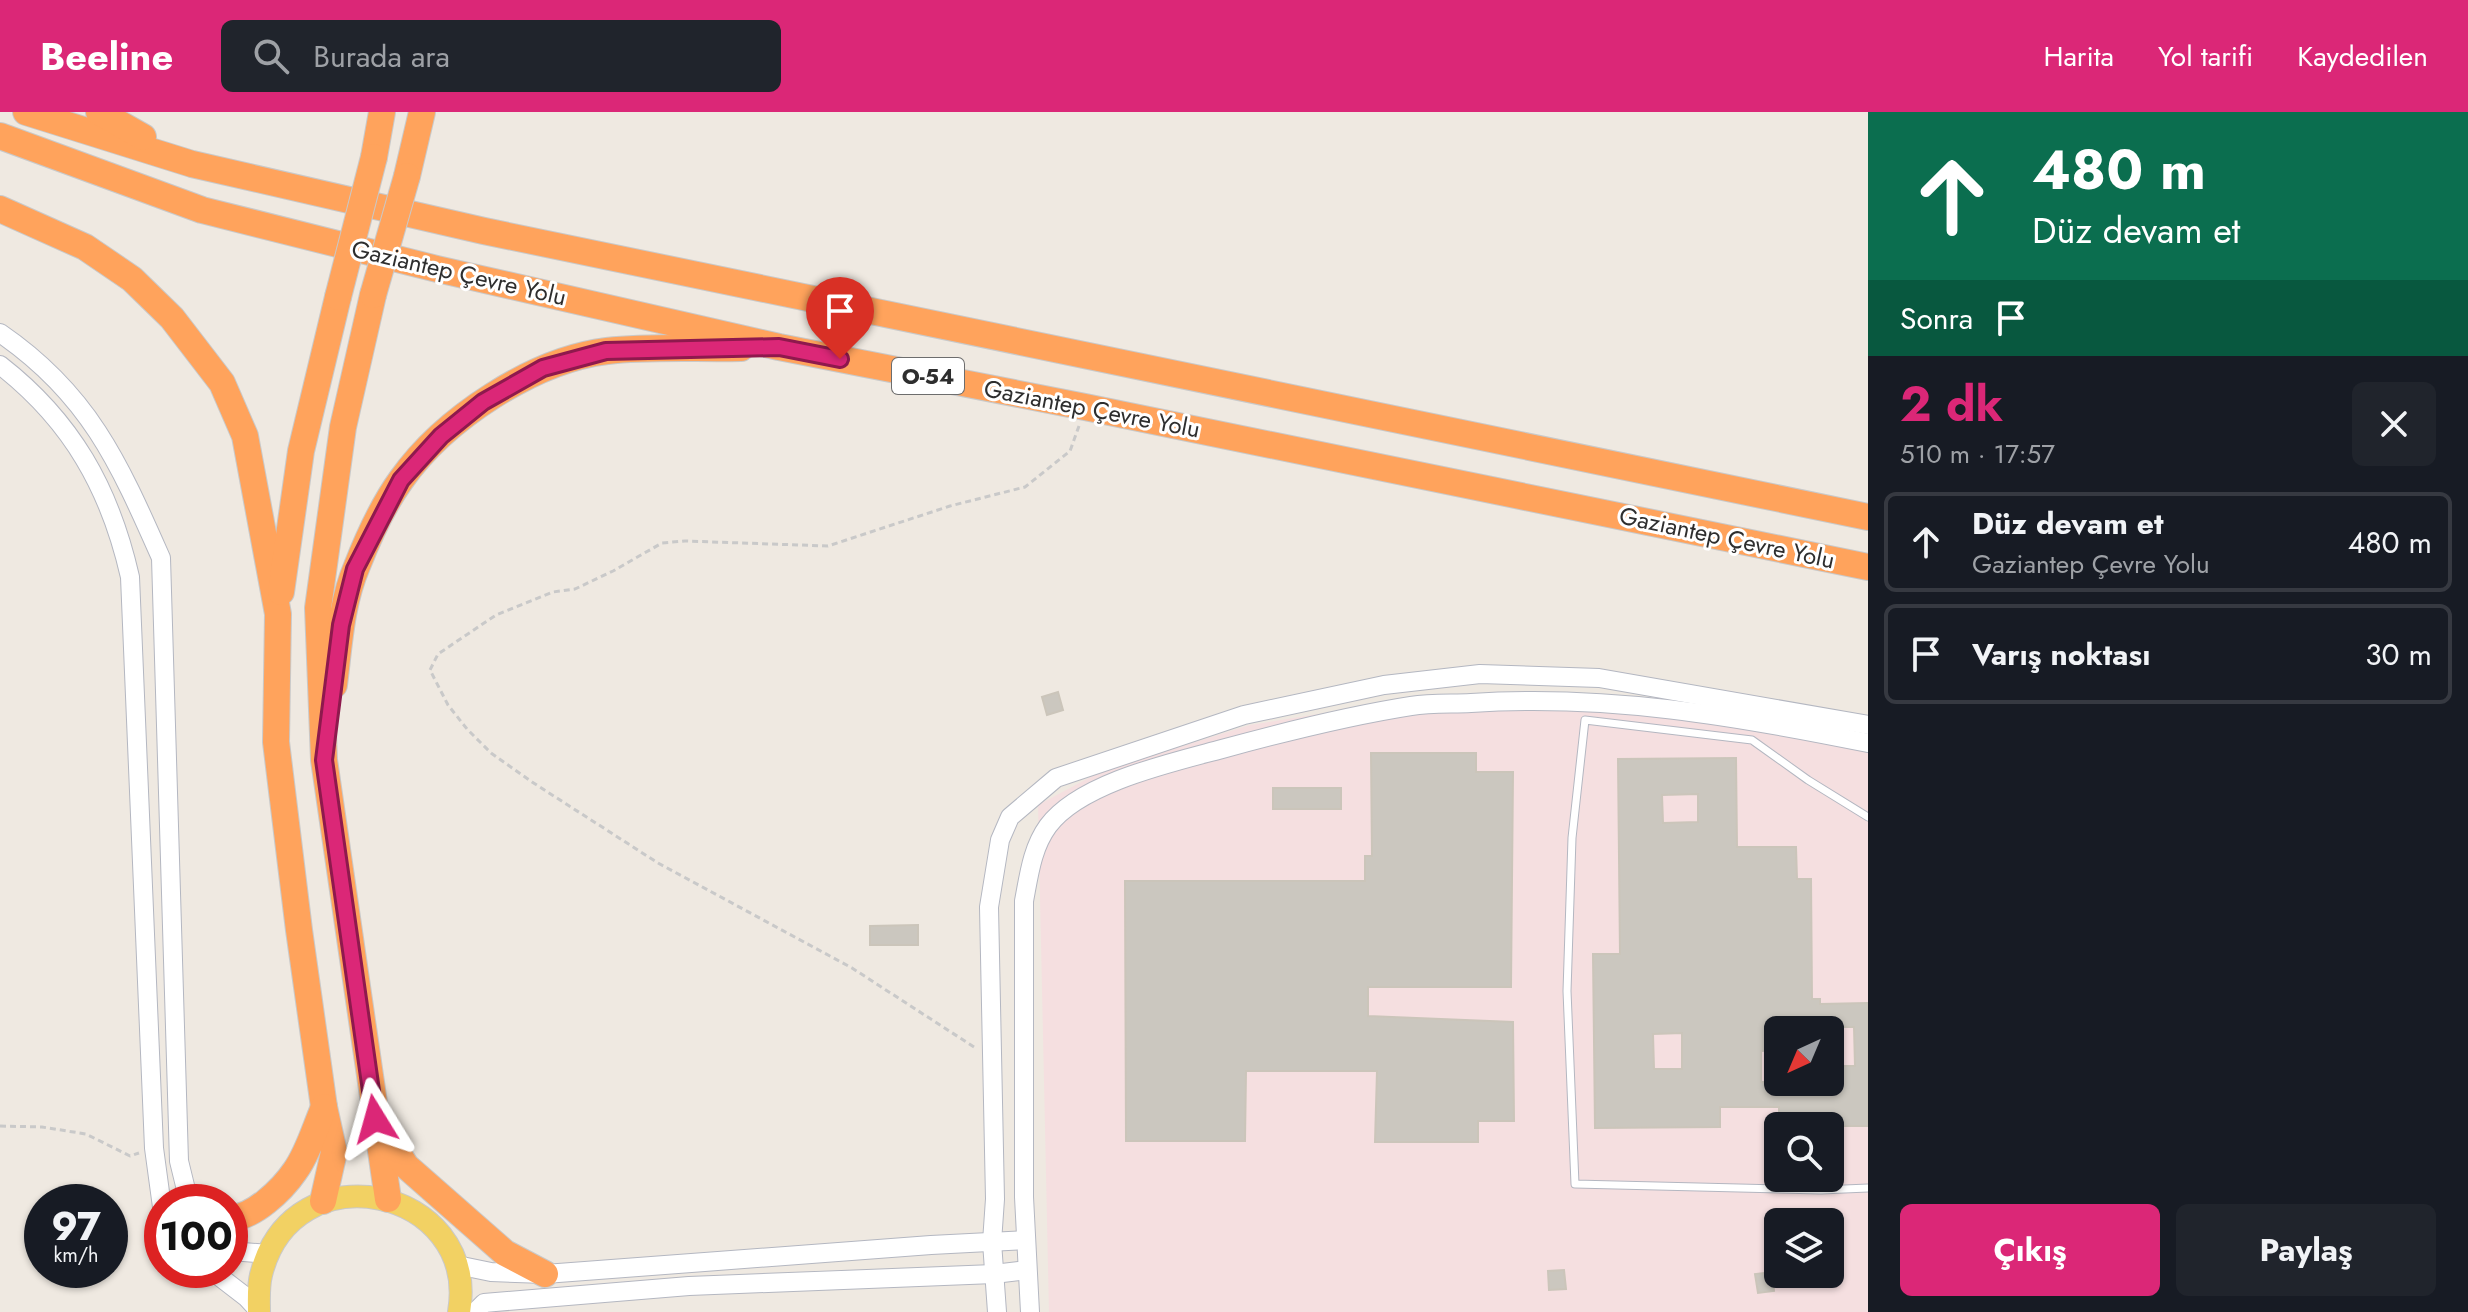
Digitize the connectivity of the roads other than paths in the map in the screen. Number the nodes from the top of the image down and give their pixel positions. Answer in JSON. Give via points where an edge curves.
{"nodes":[{"id":1,"x":26,"y":112,"type":"edge"},
{"id":2,"x":99,"y":112,"type":"edge"},
{"id":3,"x":382,"y":112,"type":"edge"},
{"id":4,"x":422,"y":112,"type":"edge"},
{"id":5,"x":0,"y":136,"type":"edge"},
{"id":6,"x":192,"y":164,"type":"junction"},
{"id":7,"x":0,"y":209,"type":"edge"},
{"id":8,"x":0,"y":333,"type":"edge"},
{"id":9,"x":779,"y":347,"type":"junction"},
{"id":10,"x":0,"y":365,"type":"edge"},
{"id":11,"x":1868,"y":517,"type":"edge"},
{"id":12,"x":1868,"y":567,"type":"edge"},
{"id":13,"x":278,"y":614,"type":"junction"},
{"id":14,"x":1868,"y":725,"type":"edge"},
{"id":15,"x":1868,"y":743,"type":"edge"},
{"id":16,"x":324,"y":760,"type":"junction"},
{"id":17,"x":1868,"y":817,"type":"edge"},
{"id":18,"x":324,"y":1107,"type":"junction"},
{"id":19,"x":375,"y":1119,"type":"junction"},
{"id":20,"x":159,"y":1184,"type":"edge"},
{"id":21,"x":185,"y":1184,"type":"edge"},
{"id":22,"x":1868,"y":1188,"type":"edge"},
{"id":23,"x":388,"y":1199,"type":"junction"},
{"id":24,"x":323,"y":1201,"type":"junction"},
{"id":25,"x":248,"y":1214,"type":"edge"},
{"id":26,"x":1026,"y":1240,"type":"junction"},
{"id":27,"x":992,"y":1242,"type":"junction"},
{"id":28,"x":248,"y":1252,"type":"edge"},
{"id":29,"x":269,"y":1254,"type":"junction"},
{"id":30,"x":457,"y":1265,"type":"junction"},
{"id":31,"x":1027,"y":1270,"type":"junction"},
{"id":32,"x":545,"y":1274,"type":"junction"},
{"id":33,"x":994,"y":1274,"type":"junction"},
{"id":34,"x":234,"y":1288,"type":"edge"},
{"id":35,"x":259,"y":1312,"type":"edge"},
{"id":36,"x":459,"y":1312,"type":"edge"},
{"id":37,"x":475,"y":1312,"type":"edge"},
{"id":38,"x":997,"y":1312,"type":"edge"},
{"id":39,"x":1030,"y":1312,"type":"edge"}],
"edges":[{"from":1,"to":6,"type":"highway","name":"Gaziantep Çevre Yolu","number":"O-54"},
{"from":2,"to":6,"type":"highway"},
{"from":3,"to":13,"type":"highway","bridge":true,"via":[[301,451]]},
{"from":4,"to":16,"type":"highway","bridge":true,"via":[[343,427],[318,608]]},
{"from":5,"to":9,"type":"highway","name":"Gaziantep Çevre Yolu","number":"O-54","via":[[202,210]]},
{"from":6,"to":11,"type":"highway","name":"Gaziantep Çevre Yolu","number":"O-54","via":[[531,241]]},
{"from":7,"to":13,"type":"highway","via":[[85,247],[132,279],[172,318],[222,383],[245,436]]},
{"from":8,"to":21,"type":"street","via":[[26,350],[83,409],[124,473],[161,558],[179,1161]]},
{"from":9,"to":12,"type":"highway","name":"Gaziantep Çevre Yolu","number":"O-54"},
{"from":9,"to":16,"type":"highway","via":[[606,351],[543,368],[483,402],[441,436],[401,480],[355,569],[341,625]]},
{"from":10,"to":20,"type":"street","via":[[59,419],[80,450],[112,515],[130,577]]},
{"from":13,"to":18,"type":"highway","via":[[276,742]]},
{"from":14,"to":27,"type":"street","via":[[1599,678],[1480,674],[1384,685],[1244,715],[1056,778],[1010,817],[1000,840],[989,907]]},
{"from":15,"to":26,"type":"street","via":[[1764,722],[1603,701],[1413,706],[1291,730],[1147,769],[1071,802],[1047,827],[1032,857],[1024,901]]},
{"from":16,"to":19,"type":"highway"},
{"from":17,"to":22,"type":"lane","via":[[1752,740],[1585,720],[1572,838],[1567,991],[1575,1184]]},
{"from":18,"to":24,"type":"highway","via":[[334,1152]]},
{"from":18,"to":25,"type":"highway","via":[[296,1171]]},
{"from":19,"to":23,"type":"highway"},
{"from":19,"to":32,"type":"highway","via":[[406,1166],[505,1253]]},
{"from":23,"to":24,"type":"main road","via":[[355,1195]]},
{"from":23,"to":30,"type":"main road","via":[[417,1213],[441,1236]]},
{"from":24,"to":29,"type":"main road","via":[[294,1219]]},
{"from":26,"to":27,"type":"street"},
{"from":26,"to":31,"type":"street"},
{"from":27,"to":32,"type":"street"},
{"from":27,"to":33,"type":"street"},
{"from":28,"to":29,"type":"street"},
{"from":29,"to":35,"type":"main road","via":[[260,1277]]},
{"from":30,"to":32,"type":"street"},
{"from":30,"to":36,"type":"main road"},
{"from":31,"to":33,"type":"street"},
{"from":31,"to":39,"type":"street"},
{"from":33,"to":37,"type":"street","via":[[689,1286],[484,1303]]},
{"from":33,"to":38,"type":"street"},
{"from":34,"to":35,"type":"street"}]}
